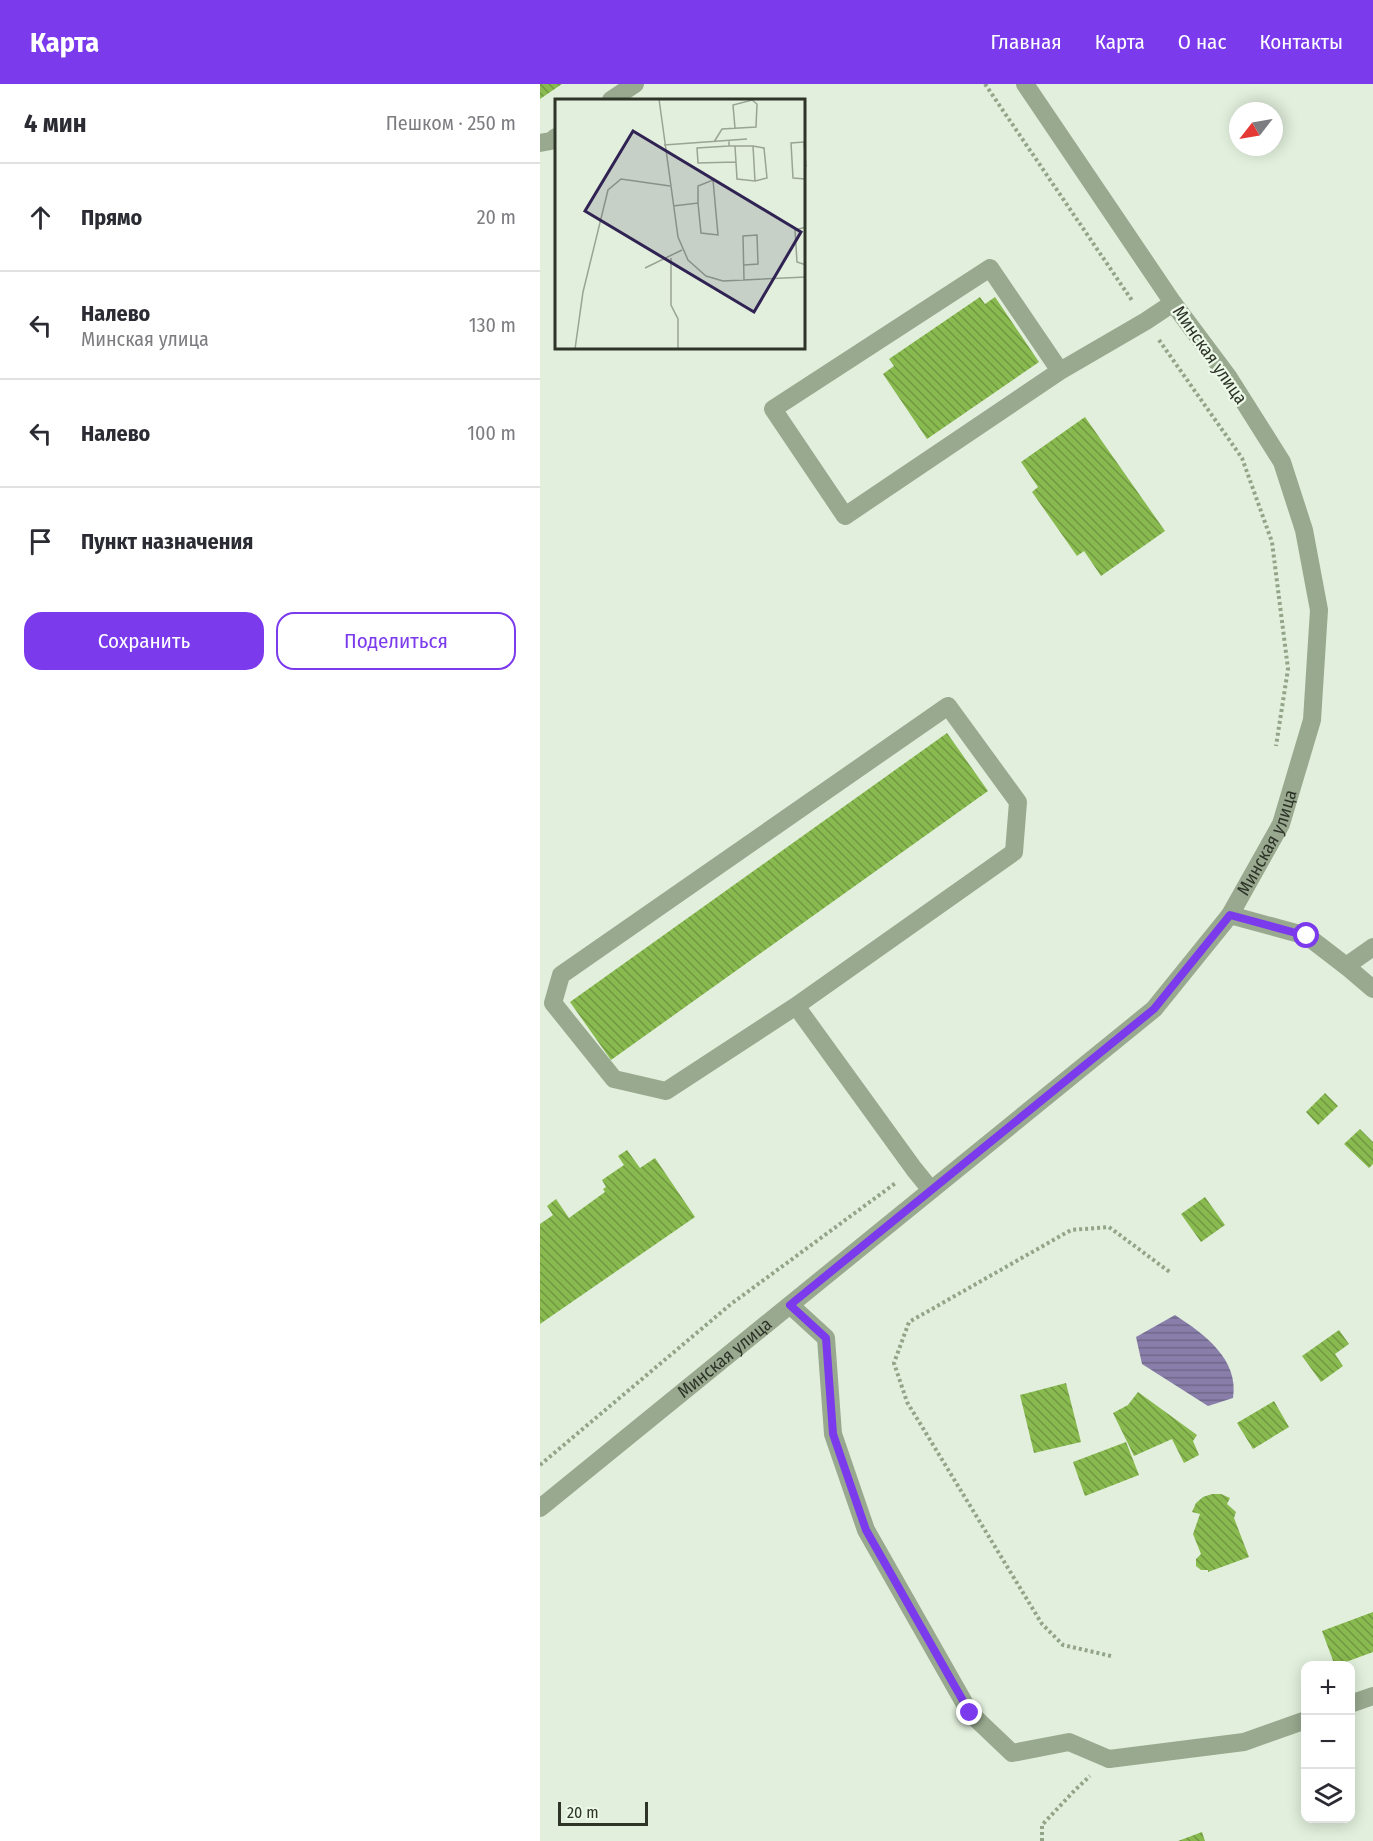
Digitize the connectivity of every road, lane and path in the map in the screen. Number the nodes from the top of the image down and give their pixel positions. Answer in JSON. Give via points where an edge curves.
{"nodes":[{"id":1,"x":635,"y":84,"type":"edge"},
{"id":2,"x":1025,"y":84,"type":"edge"},
{"id":3,"x":612,"y":99,"type":"edge"},
{"id":4,"x":555,"y":139,"type":"edge"},
{"id":5,"x":540,"y":143,"type":"edge"},
{"id":6,"x":1173,"y":303,"type":"junction"},
{"id":7,"x":1060,"y":371,"type":"junction"},
{"id":8,"x":1230,"y":915,"type":"junction"},
{"id":9,"x":1373,"y":947,"type":"edge"},
{"id":10,"x":1346,"y":966,"type":"junction"},
{"id":11,"x":1373,"y":989,"type":"edge"},
{"id":12,"x":796,"y":1006,"type":"junction"},
{"id":13,"x":931,"y":1190,"type":"junction"},
{"id":14,"x":1171,"y":1273,"type":"dead end"},
{"id":15,"x":790,"y":1305,"type":"junction"},
{"id":16,"x":540,"y":1508,"type":"edge"},
{"id":17,"x":1111,"y":1656,"type":"dead end"},
{"id":18,"x":1373,"y":1696,"type":"edge"},
{"id":19,"x":1355,"y":1702,"type":"edge"},
{"id":20,"x":1301,"y":1721,"type":"edge"},
{"id":21,"x":1109,"y":1759,"type":"junction"},
{"id":22,"x":1042,"y":1841,"type":"edge"}],
"edges":[{"from":1,"to":3,"type":"street"},
{"from":2,"to":6,"type":"street","name":"Минская улица"},
{"from":4,"to":5,"type":"street"},
{"from":6,"to":7,"type":"street"},
{"from":6,"to":8,"type":"street","name":"Минская улица","via":[[1229,378],[1282,462],[1304,530],[1319,610],[1312,720],[1281,824]]},
{"from":7,"to":7,"type":"street","via":[[845,516],[773,409],[990,268]]},
{"from":8,"to":10,"type":"street","via":[[1307,936]]},
{"from":8,"to":13,"type":"street","name":"Минская улица","via":[[1154,1009]]},
{"from":9,"to":10,"type":"street"},
{"from":10,"to":11,"type":"street"},
{"from":12,"to":12,"type":"street","via":[[1014,852],[1018,802],[948,706],[561,975],[553,1003],[614,1079],[666,1090]]},
{"from":12,"to":13,"type":"street"},
{"from":13,"to":15,"type":"street","name":"Минская улица"},
{"from":14,"to":17,"type":"path","via":[[1109,1227],[1071,1230],[909,1322],[894,1363],[907,1402],[1042,1624],[1063,1645]]},
{"from":15,"to":16,"type":"street","name":"Минская улица"},
{"from":15,"to":21,"type":"street","via":[[826,1338],[833,1434],[866,1530],[970,1713],[1012,1754],[1069,1742]]},
{"from":18,"to":19,"type":"street"},
{"from":20,"to":21,"type":"street","via":[[1244,1742]]},
{"from":21,"to":22,"type":"path","via":[[1042,1825]]}]}
